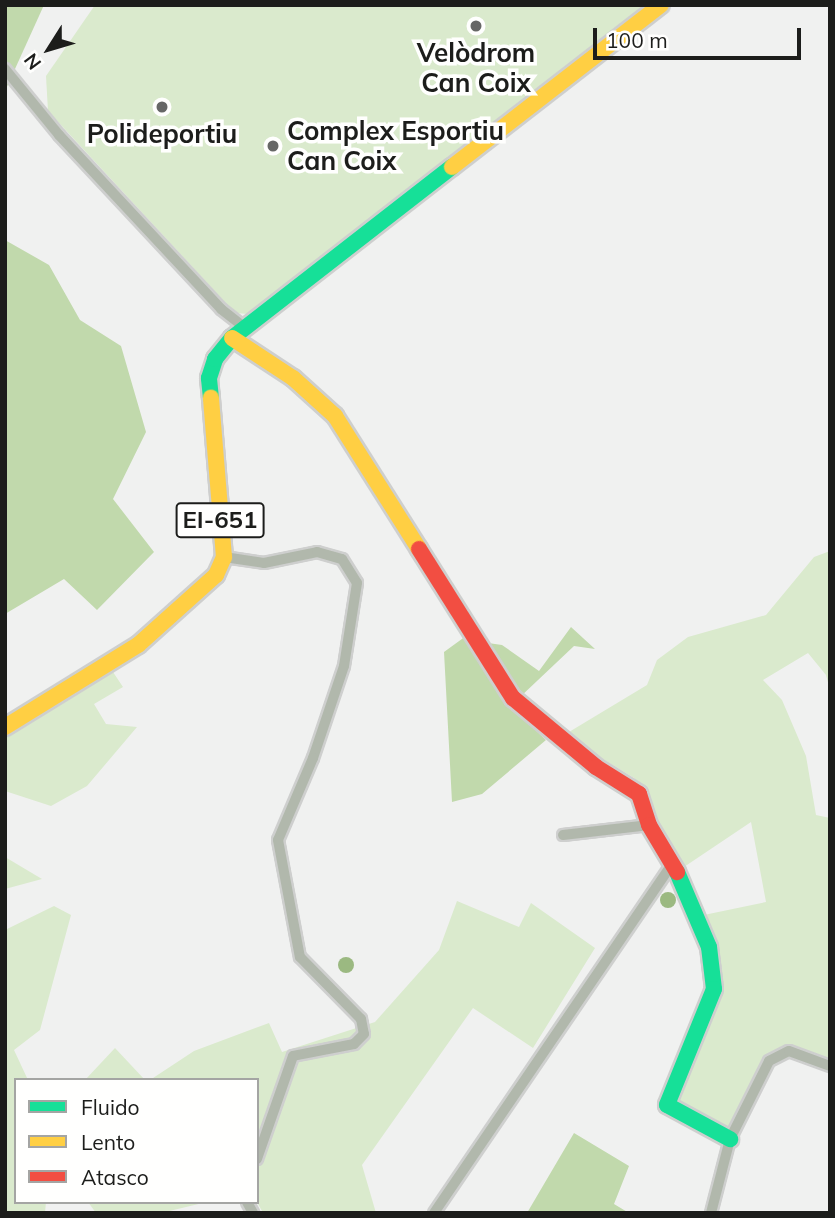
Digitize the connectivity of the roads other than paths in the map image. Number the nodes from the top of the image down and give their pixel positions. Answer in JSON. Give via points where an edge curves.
{"nodes":[{"id":1,"x":660,"y":5,"type":"edge"},
{"id":2,"x":5,"y":69,"type":"edge"},
{"id":3,"x":239,"y":333,"type":"junction"},
{"id":4,"x":224,"y":557,"type":"junction"},
{"id":5,"x":5,"y":726,"type":"edge"},
{"id":6,"x":649,"y":825,"type":"junction"},
{"id":7,"x":563,"y":835,"type":"dead end"},
{"id":8,"x":673,"y":863,"type":"junction"},
{"id":9,"x":830,"y":1066,"type":"edge"},
{"id":10,"x":730,"y":1139,"type":"junction"},
{"id":11,"x":259,"y":1152,"type":"edge"},
{"id":12,"x":434,"y":1213,"type":"edge"},
{"id":13,"x":711,"y":1213,"type":"edge"}],
"edges":[{"from":1,"to":3,"type":"main road","number":"EI-651"},
{"from":2,"to":3,"type":"street"},
{"from":3,"to":4,"type":"main road","number":"EI-651","via":[[215,359],[209,377]]},
{"from":3,"to":6,"type":"main road","via":[[335,416],[513,698],[596,767],[639,794]]},
{"from":4,"to":5,"type":"main road","number":"EI-651","via":[[204,588],[138,645]]},
{"from":4,"to":11,"type":"street","via":[[264,563],[317,552],[342,559],[357,583],[344,666],[313,758],[278,840],[300,957],[361,1019],[364,1034],[354,1044],[293,1056]]},
{"from":6,"to":7,"type":"street"},
{"from":6,"to":8,"type":"main road"},
{"from":8,"to":10,"type":"main road","via":[[709,947],[714,989],[667,1105]]},
{"from":8,"to":12,"type":"street"},
{"from":9,"to":10,"type":"street","via":[[789,1051],[769,1061]]},
{"from":10,"to":13,"type":"street"}]}
